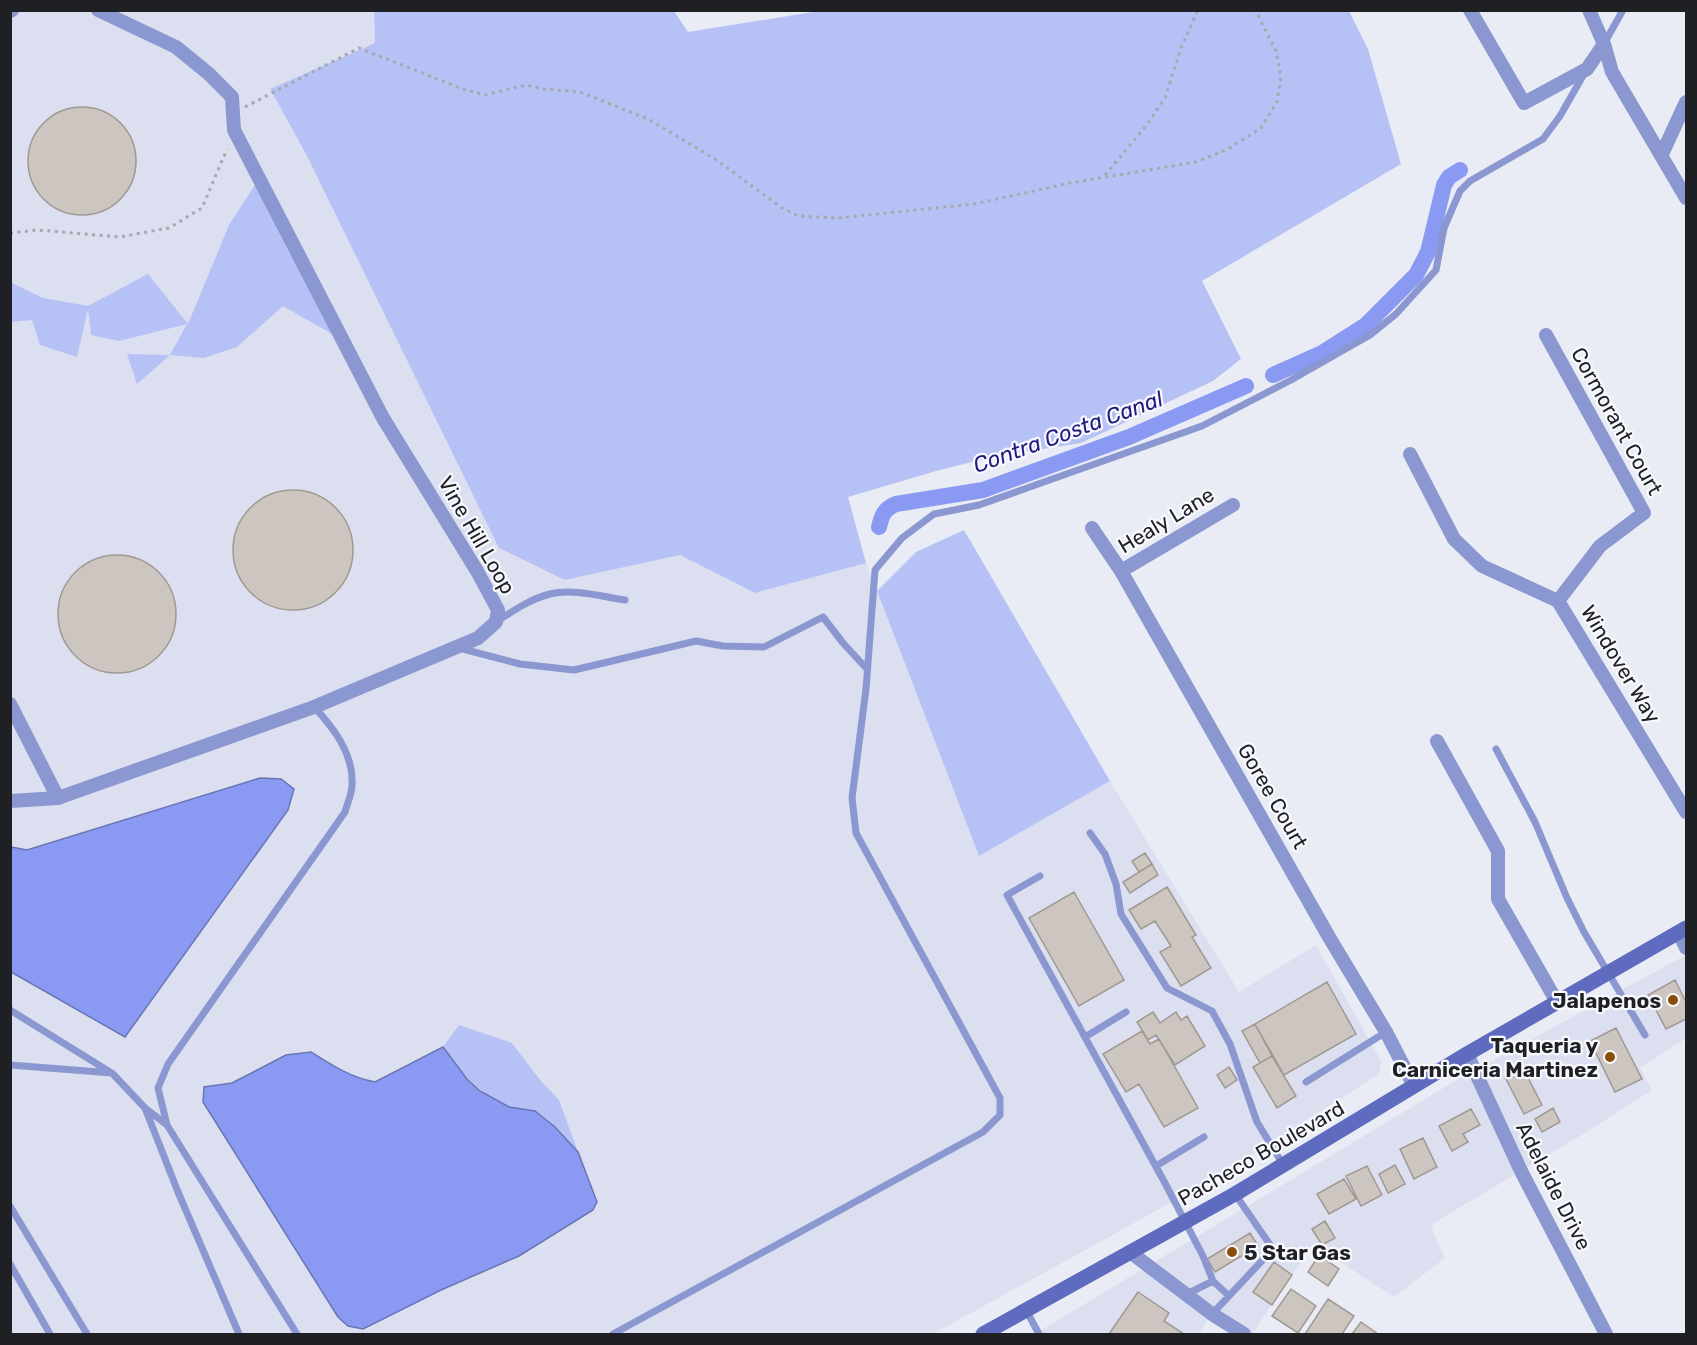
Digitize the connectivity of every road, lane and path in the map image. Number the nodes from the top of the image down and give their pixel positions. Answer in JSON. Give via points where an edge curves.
{"nodes":[{"id":1,"x":98,"y":10,"type":"edge"},
{"id":2,"x":1198,"y":10,"type":"edge"},
{"id":3,"x":1253,"y":10,"type":"edge"},
{"id":4,"x":1470,"y":10,"type":"edge"},
{"id":5,"x":1589,"y":10,"type":"edge"},
{"id":6,"x":1623,"y":10,"type":"edge"},
{"id":7,"x":1604,"y":44,"type":"junction"},
{"id":8,"x":1587,"y":69,"type":"junction"},
{"id":9,"x":1686,"y":102,"type":"edge"},
{"id":10,"x":233,"y":113,"type":"junction"},
{"id":11,"x":234,"y":130,"type":"junction"},
{"id":12,"x":1662,"y":154,"type":"junction"},
{"id":13,"x":1104,"y":177,"type":"junction"},
{"id":14,"x":1686,"y":198,"type":"edge"},
{"id":15,"x":10,"y":233,"type":"edge"},
{"id":16,"x":1546,"y":335,"type":"dead end"},
{"id":17,"x":1410,"y":454,"type":"dead end"},
{"id":18,"x":1233,"y":505,"type":"dead end"},
{"id":19,"x":1092,"y":528,"type":"dead end"},
{"id":20,"x":1121,"y":571,"type":"junction"},
{"id":21,"x":625,"y":600,"type":"dead end"},
{"id":22,"x":1558,"y":601,"type":"junction"},
{"id":23,"x":496,"y":622,"type":"junction"},
{"id":24,"x":456,"y":647,"type":"junction"},
{"id":25,"x":867,"y":669,"type":"junction"},
{"id":26,"x":10,"y":704,"type":"edge"},
{"id":27,"x":314,"y":706,"type":"junction"},
{"id":28,"x":1437,"y":741,"type":"dead end"},
{"id":29,"x":1496,"y":749,"type":"dead end"},
{"id":30,"x":58,"y":798,"type":"junction"},
{"id":31,"x":10,"y":801,"type":"edge"},
{"id":32,"x":1686,"y":812,"type":"edge"},
{"id":33,"x":1090,"y":833,"type":"dead end"},
{"id":34,"x":1040,"y":876,"type":"dead end"},
{"id":35,"x":1683,"y":931,"type":"edge"},
{"id":36,"x":1686,"y":948,"type":"edge"},
{"id":37,"x":1608,"y":973,"type":"junction"},
{"id":38,"x":1557,"y":1002,"type":"junction"},
{"id":39,"x":10,"y":1010,"type":"edge"},
{"id":40,"x":1126,"y":1012,"type":"dead end"},
{"id":41,"x":1386,"y":1032,"type":"junction"},
{"id":42,"x":1645,"y":1035,"type":"dead end"},
{"id":43,"x":1085,"y":1037,"type":"junction"},
{"id":44,"x":1467,"y":1054,"type":"junction"},
{"id":45,"x":10,"y":1065,"type":"edge"},
{"id":46,"x":112,"y":1073,"type":"junction"},
{"id":47,"x":1306,"y":1082,"type":"dead end"},
{"id":48,"x":1414,"y":1086,"type":"junction"},
{"id":49,"x":145,"y":1107,"type":"junction"},
{"id":50,"x":167,"y":1125,"type":"junction"},
{"id":51,"x":1204,"y":1137,"type":"dead end"},
{"id":52,"x":1156,"y":1166,"type":"junction"},
{"id":53,"x":1284,"y":1166,"type":"junction"},
{"id":54,"x":1235,"y":1194,"type":"junction"},
{"id":55,"x":10,"y":1206,"type":"edge"},
{"id":56,"x":1185,"y":1223,"type":"junction"},
{"id":57,"x":1130,"y":1252,"type":"junction"},
{"id":58,"x":10,"y":1264,"type":"edge"},
{"id":59,"x":1213,"y":1281,"type":"junction"},
{"id":60,"x":1187,"y":1295,"type":"junction"},
{"id":61,"x":1229,"y":1296,"type":"junction"},
{"id":62,"x":1026,"y":1310,"type":"junction"},
{"id":63,"x":1212,"y":1314,"type":"junction"},
{"id":64,"x":50,"y":1335,"type":"edge"},
{"id":65,"x":87,"y":1335,"type":"edge"},
{"id":66,"x":239,"y":1335,"type":"edge"},
{"id":67,"x":297,"y":1335,"type":"edge"},
{"id":68,"x":613,"y":1335,"type":"edge"},
{"id":69,"x":983,"y":1335,"type":"edge"},
{"id":70,"x":1038,"y":1335,"type":"edge"},
{"id":71,"x":1244,"y":1335,"type":"edge"},
{"id":72,"x":1606,"y":1335,"type":"edge"}],
"edges":[{"from":1,"to":10,"type":"street","name":"Vine Hill Loop","via":[[176,47],[232,97]]},
{"from":2,"to":13,"type":"path","via":[[1165,98]]},
{"from":3,"to":13,"type":"path","via":[[1276,51],[1281,77],[1277,102],[1261,128],[1228,149],[1196,162]]},
{"from":4,"to":8,"type":"street","via":[[1524,103]]},
{"from":5,"to":7,"type":"street"},
{"from":6,"to":7,"type":"lane"},
{"from":7,"to":8,"type":"street"},
{"from":7,"to":12,"type":"street","via":[[1612,72]]},
{"from":8,"to":25,"type":"lane","via":[[1543,139],[1470,181],[1460,191],[1444,228],[1436,270],[1396,314],[1370,335],[1202,426],[979,505],[934,514],[902,538],[875,570]]},
{"from":9,"to":12,"type":"street"},
{"from":10,"to":11,"type":"street","name":"Vine Hill Loop"},
{"from":10,"to":13,"type":"path","via":[[359,48],[485,94],[526,85],[580,92],[648,119],[799,216],[838,218],[974,204]]},
{"from":11,"to":15,"type":"path","via":[[202,208],[169,228],[118,237],[38,230]]},
{"from":11,"to":23,"type":"street","name":"Vine Hill Loop","via":[[383,418],[498,610]]},
{"from":12,"to":14,"type":"street"},
{"from":16,"to":22,"type":"street","name":"Cormorant Court","via":[[1644,513],[1600,546]]},
{"from":17,"to":22,"type":"street","name":"Windover Way","via":[[1454,539],[1482,566]]},
{"from":18,"to":20,"type":"street","name":"Healy Lane"},
{"from":19,"to":20,"type":"street","name":"Goree Court"},
{"from":20,"to":41,"type":"street","name":"Goree Court"},
{"from":21,"to":23,"type":"lane","via":[[552,593]]},
{"from":22,"to":32,"type":"street","name":"Windover Way"},
{"from":23,"to":24,"type":"street","name":"Vine Hill Loop","via":[[478,638]]},
{"from":24,"to":25,"type":"lane","via":[[520,664],[574,670],[696,641],[723,646],[764,646],[823,617]]},
{"from":24,"to":27,"type":"street","name":"Vine Hill Loop"},
{"from":25,"to":68,"type":"lane","via":[[852,798],[856,833],[1000,1098],[1000,1115],[983,1132]]},
{"from":26,"to":30,"type":"street"},
{"from":27,"to":30,"type":"street","name":"Vine Hill Loop"},
{"from":27,"to":50,"type":"lane","via":[[333,727],[347,754],[352,784],[345,812],[168,1064],[158,1088]]},
{"from":28,"to":38,"type":"street","via":[[1498,851],[1498,899]]},
{"from":29,"to":37,"type":"lane"},
{"from":30,"to":31,"type":"street","name":"Vine Hill Loop"},
{"from":33,"to":53,"type":"lane","via":[[1105,854],[1121,914],[1167,988],[1212,1011],[1230,1044],[1257,1122]]},
{"from":34,"to":43,"type":"lane","via":[[1006,895]]},
{"from":35,"to":36,"type":"street"},
{"from":35,"to":37,"type":"main road","name":"Pacheco Boulevard"},
{"from":37,"to":38,"type":"main road","name":"Pacheco Boulevard"},
{"from":37,"to":42,"type":"lane"},
{"from":38,"to":44,"type":"main road","name":"Pacheco Boulevard"},
{"from":39,"to":46,"type":"lane"},
{"from":40,"to":43,"type":"lane"},
{"from":41,"to":47,"type":"lane"},
{"from":41,"to":48,"type":"street","name":"Goree Court"},
{"from":43,"to":52,"type":"lane"},
{"from":44,"to":48,"type":"main road","name":"Pacheco Boulevard"},
{"from":44,"to":72,"type":"street","name":"Adelaide Drive","via":[[1522,1173]]},
{"from":45,"to":46,"type":"lane"},
{"from":46,"to":49,"type":"lane"},
{"from":48,"to":53,"type":"main road","name":"Pacheco Boulevard"},
{"from":49,"to":50,"type":"lane"},
{"from":49,"to":66,"type":"lane"},
{"from":50,"to":67,"type":"lane"},
{"from":51,"to":52,"type":"lane"},
{"from":52,"to":56,"type":"lane"},
{"from":53,"to":54,"type":"main road","name":"Pacheco Boulevard"},
{"from":54,"to":56,"type":"main road","name":"Pacheco Boulevard"},
{"from":54,"to":61,"type":"lane","via":[[1273,1250]]},
{"from":55,"to":65,"type":"lane"},
{"from":56,"to":57,"type":"main road","name":"Pacheco Boulevard"},
{"from":56,"to":59,"type":"lane"},
{"from":57,"to":60,"type":"street"},
{"from":57,"to":62,"type":"main road","name":"Pacheco Boulevard"},
{"from":58,"to":64,"type":"lane"},
{"from":59,"to":60,"type":"lane"},
{"from":59,"to":61,"type":"lane"},
{"from":60,"to":63,"type":"street"},
{"from":61,"to":63,"type":"lane"},
{"from":62,"to":69,"type":"main road","name":"Pacheco Boulevard"},
{"from":62,"to":70,"type":"lane"},
{"from":63,"to":71,"type":"street"}]}
